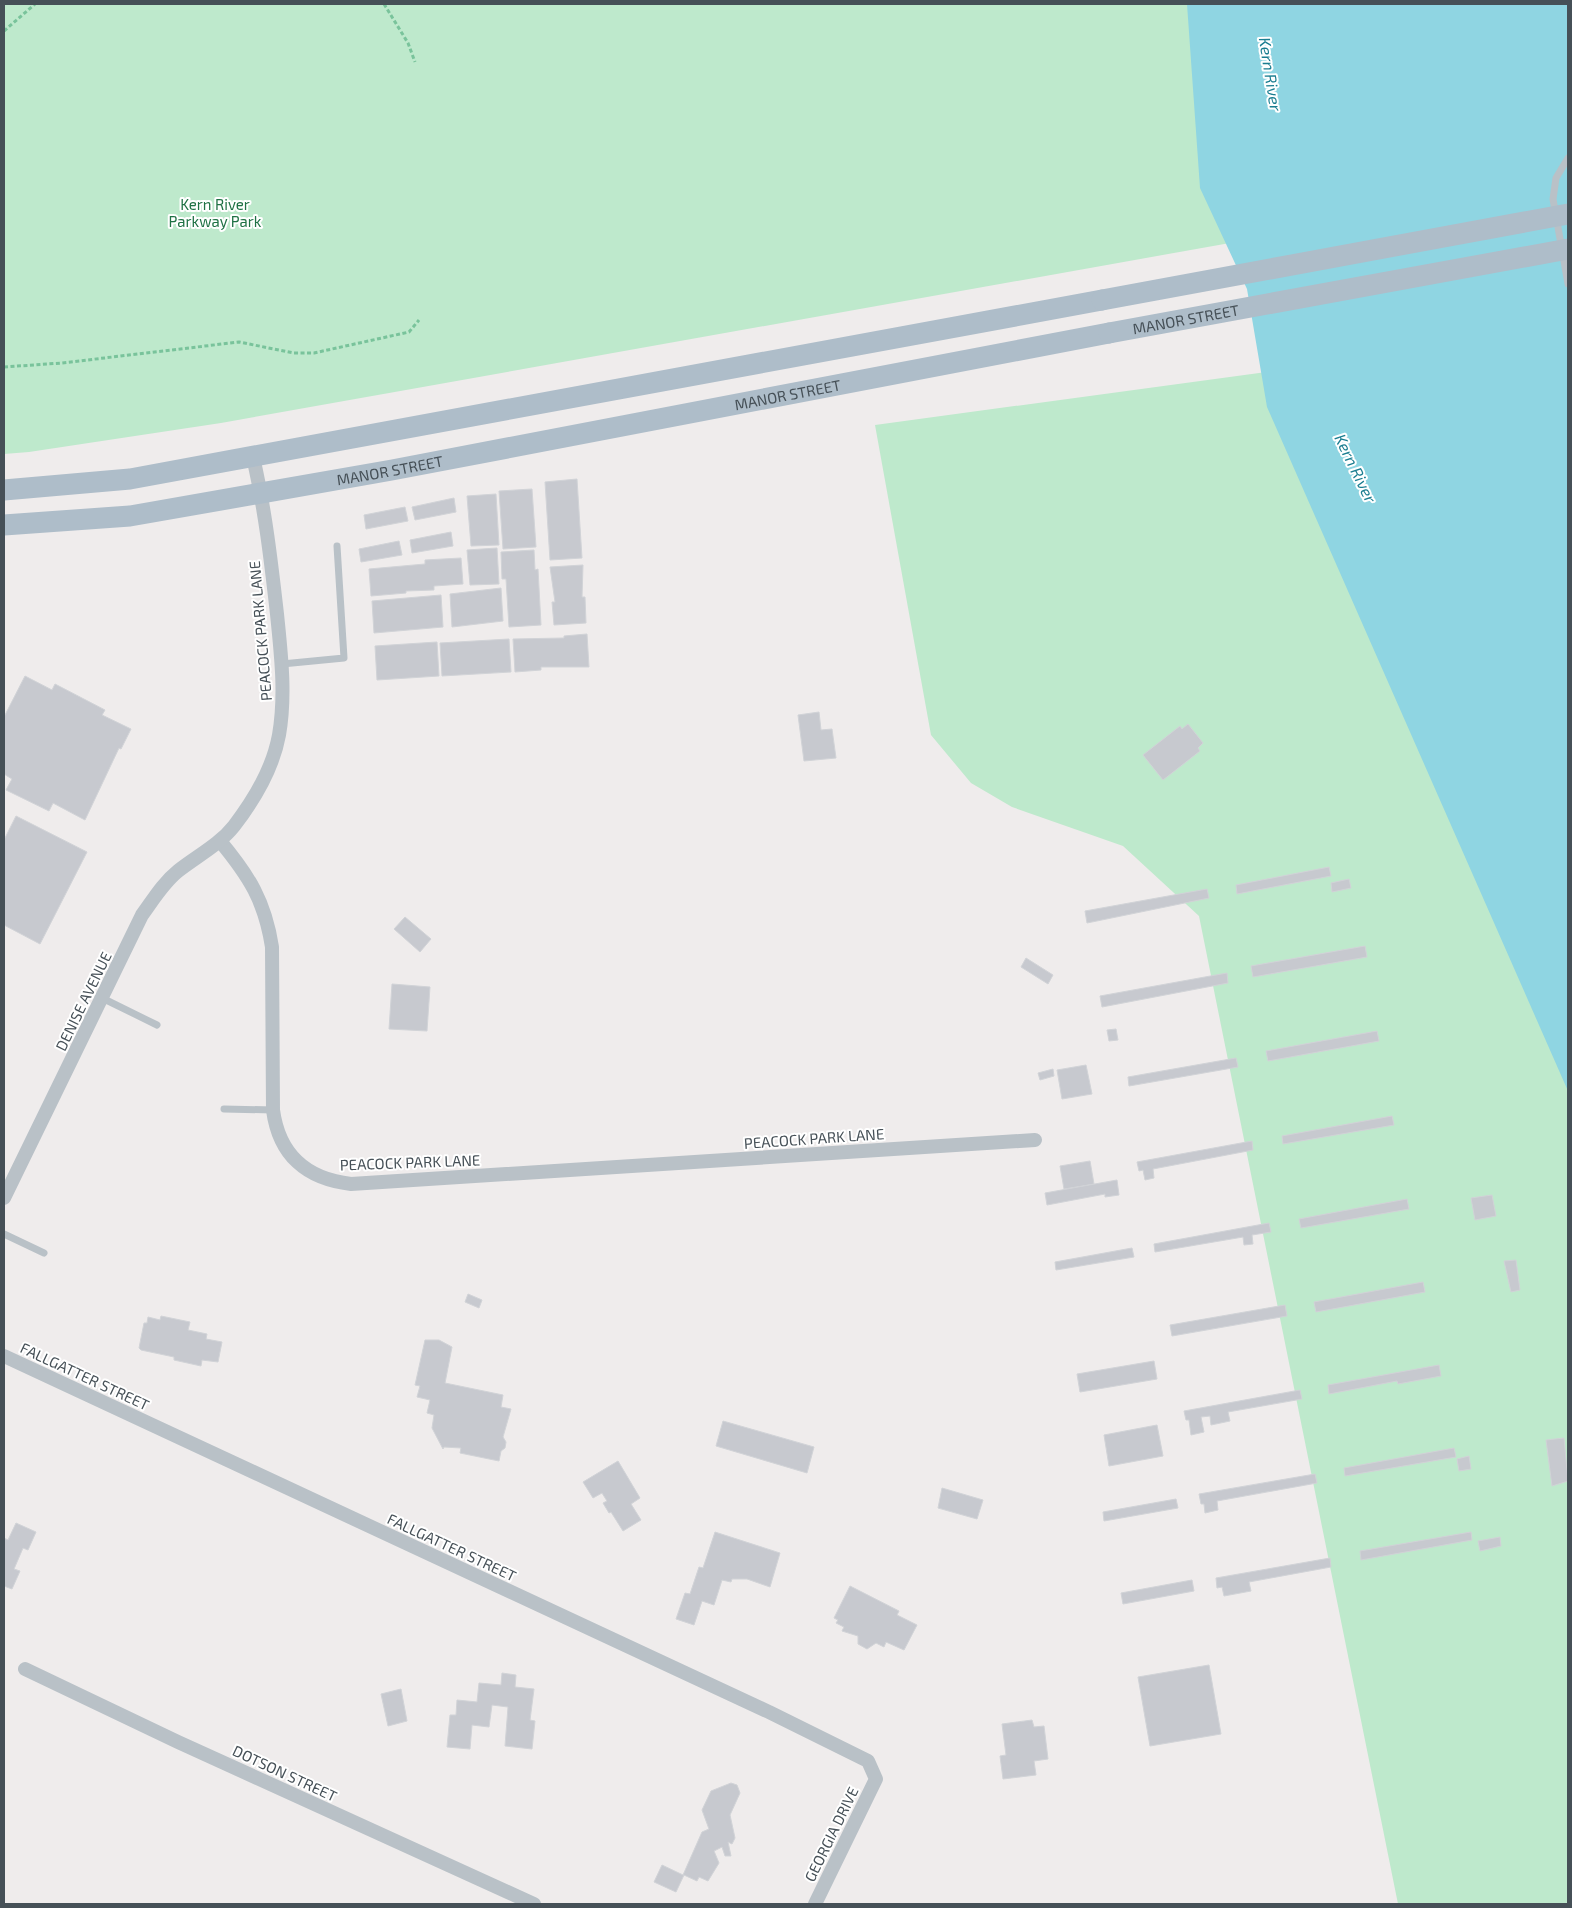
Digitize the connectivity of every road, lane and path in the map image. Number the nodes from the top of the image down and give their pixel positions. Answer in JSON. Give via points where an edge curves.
{"nodes":[{"id":1,"x":35,"y":4,"type":"edge"},
{"id":2,"x":384,"y":4,"type":"edge"},
{"id":3,"x":4,"y":32,"type":"edge"},
{"id":4,"x":415,"y":62,"type":"dead end"},
{"id":5,"x":1568,"y":158,"type":"edge"},
{"id":6,"x":1568,"y":214,"type":"edge"},
{"id":7,"x":1568,"y":248,"type":"edge"},
{"id":8,"x":1568,"y":284,"type":"edge"},
{"id":9,"x":419,"y":320,"type":"dead end"},
{"id":10,"x":4,"y":366,"type":"edge"},
{"id":11,"x":253,"y":457,"type":"junction"},
{"id":12,"x":4,"y":490,"type":"edge"},
{"id":13,"x":261,"y":492,"type":"junction"},
{"id":14,"x":4,"y":525,"type":"edge"},
{"id":15,"x":337,"y":546,"type":"dead end"},
{"id":16,"x":282,"y":664,"type":"junction"},
{"id":17,"x":220,"y":841,"type":"junction"},
{"id":18,"x":102,"y":998,"type":"junction"},
{"id":19,"x":157,"y":1025,"type":"dead end"},
{"id":20,"x":224,"y":1109,"type":"dead end"},
{"id":21,"x":273,"y":1110,"type":"junction"},
{"id":22,"x":1035,"y":1140,"type":"dead end"},
{"id":23,"x":4,"y":1198,"type":"edge"},
{"id":24,"x":4,"y":1234,"type":"edge"},
{"id":25,"x":44,"y":1253,"type":"dead end"},
{"id":26,"x":4,"y":1356,"type":"edge"},
{"id":27,"x":25,"y":1669,"type":"dead end"},
{"id":28,"x":876,"y":1779,"type":"joint"},
{"id":29,"x":534,"y":1904,"type":"edge"},
{"id":30,"x":815,"y":1904,"type":"edge"}],
"edges":[{"from":1,"to":3,"type":"path"},
{"from":2,"to":4,"type":"path"},
{"from":5,"to":8,"type":"lane","via":[[1556,178],[1553,199]]},
{"from":6,"to":11,"type":"main road","bridge":true},
{"from":7,"to":13,"type":"main road","name":"MANOR STREET","bridge":true},
{"from":9,"to":10,"type":"path","via":[[409,332],[314,353],[294,353],[240,342],[62,363]]},
{"from":11,"to":12,"type":"main road","via":[[130,479]]},
{"from":11,"to":13,"type":"street","name":"PEACOCK PARK LANE"},
{"from":13,"to":14,"type":"main road","name":"MANOR STREET","via":[[130,516]]},
{"from":13,"to":16,"type":"street","name":"PEACOCK PARK LANE"},
{"from":15,"to":16,"type":"lane","via":[[344,658]]},
{"from":16,"to":17,"type":"street","name":"PEACOCK PARK LANE","via":[[283,707],[272,760],[262,784]]},
{"from":17,"to":18,"type":"street","name":"DENISE AVENUE","via":[[176,872],[159,891],[142,915]]},
{"from":17,"to":21,"type":"street","name":"PEACOCK PARK LANE","via":[[247,874],[261,899],[268,922],[272,947]]},
{"from":18,"to":19,"type":"lane"},
{"from":18,"to":23,"type":"street","name":"DENISE AVENUE"},
{"from":20,"to":21,"type":"lane"},
{"from":21,"to":22,"type":"street","name":"PEACOCK PARK LANE","via":[[280,1139],[303,1167],[333,1182],[351,1184]]},
{"from":24,"to":25,"type":"lane"},
{"from":26,"to":28,"type":"street","name":"FALLGATTER STREET","via":[[849,1750],[868,1761]]},
{"from":27,"to":29,"type":"street","name":"DOTSON STREET"},
{"from":28,"to":30,"type":"street","name":"GEORGIA DRIVE"}]}
